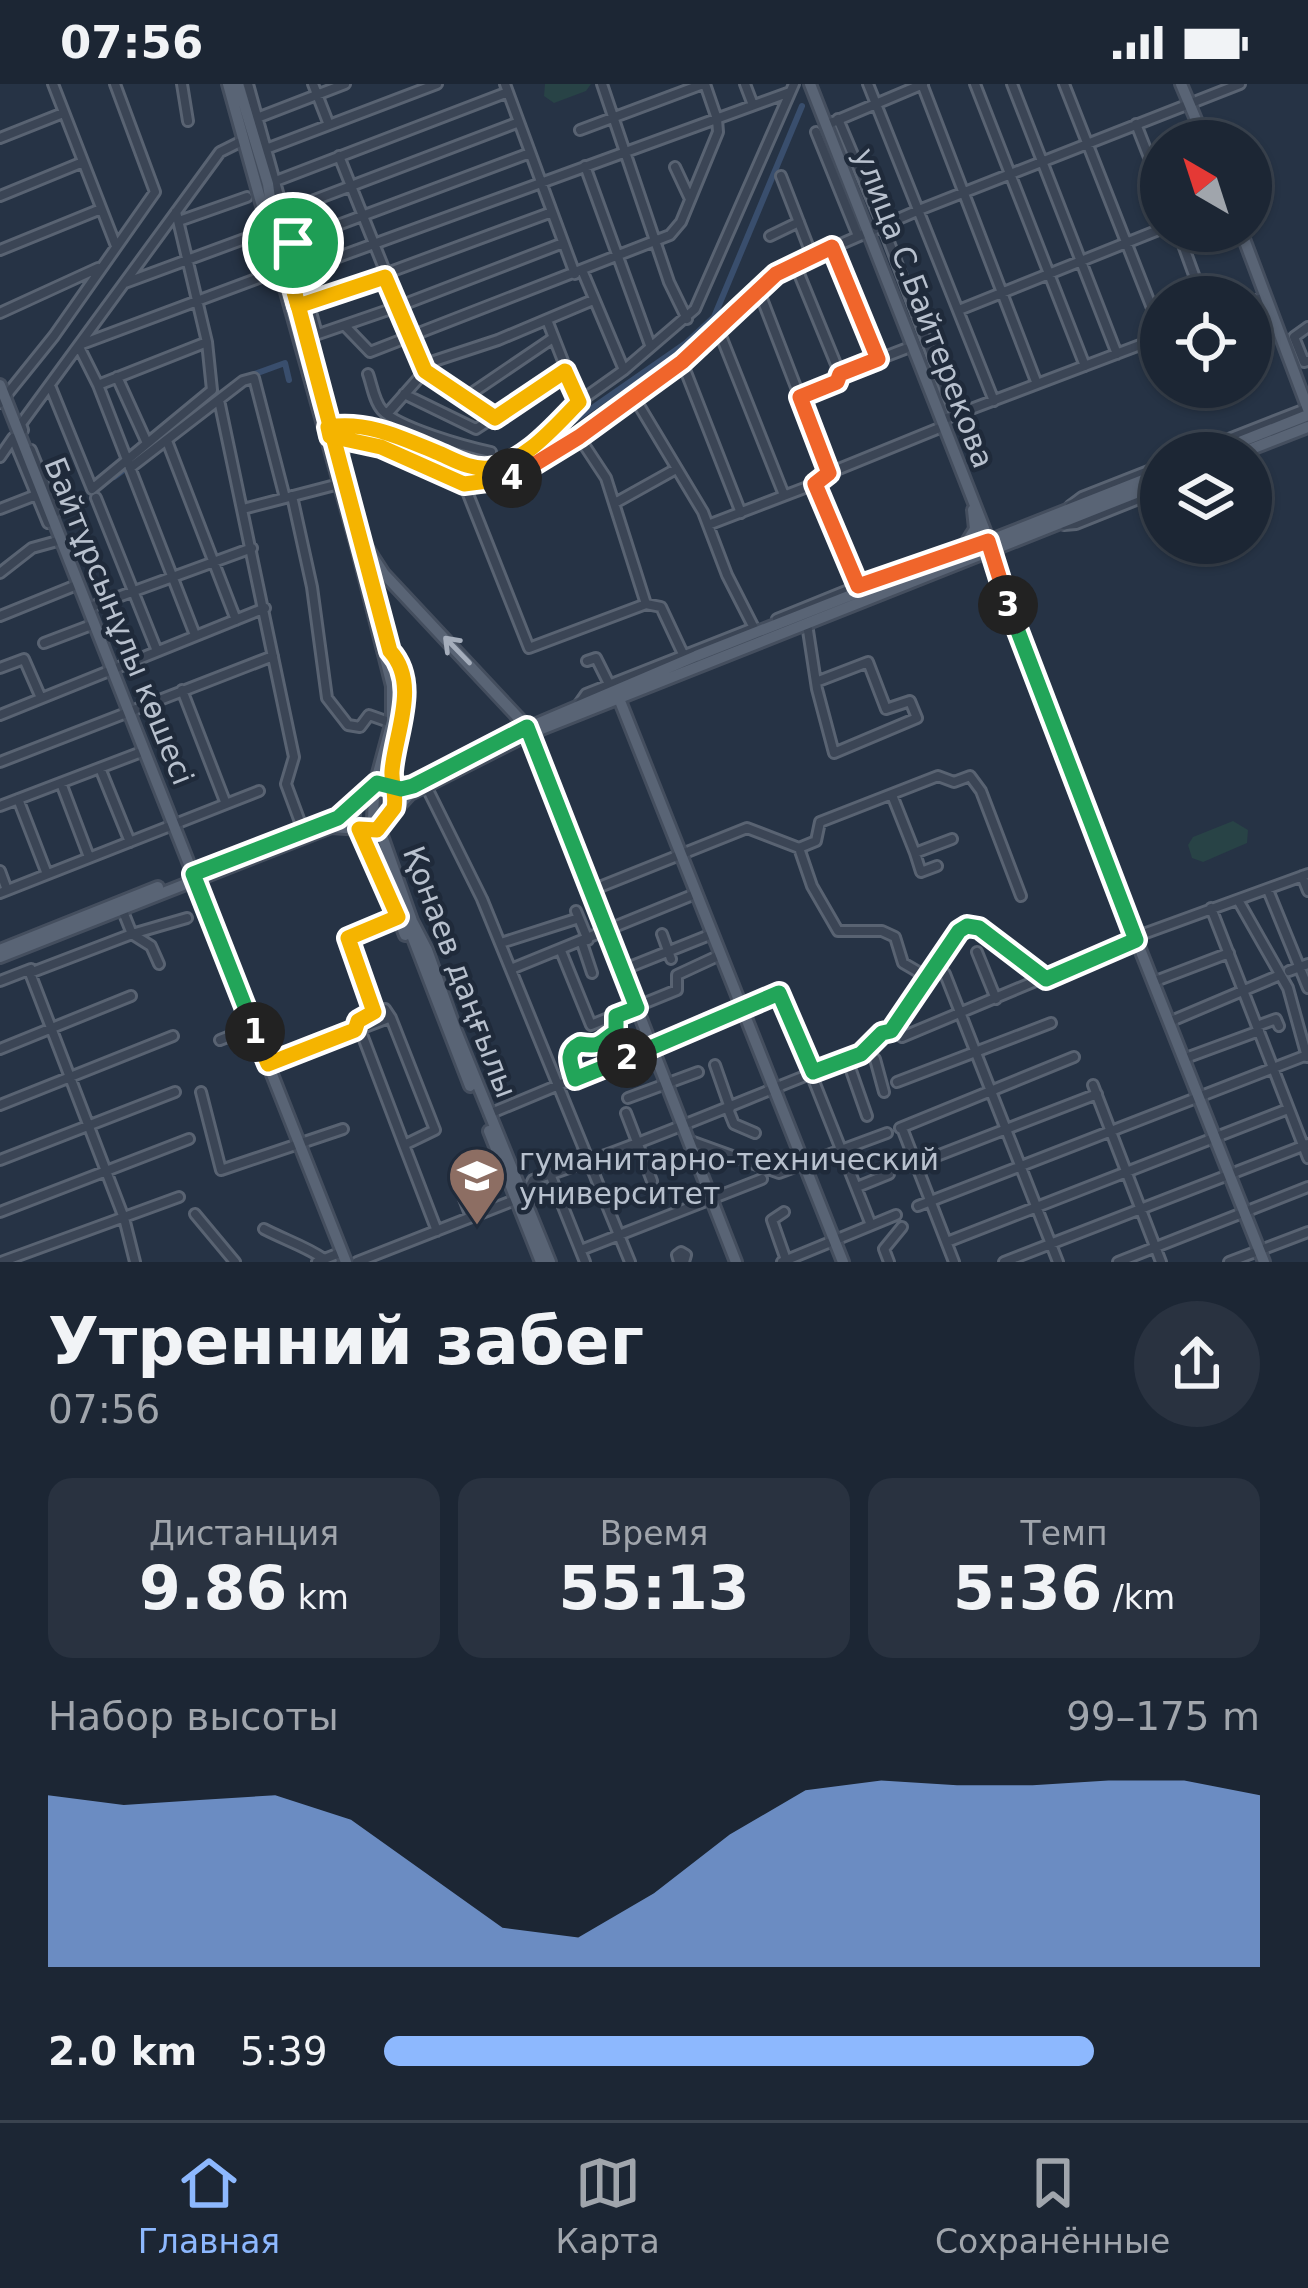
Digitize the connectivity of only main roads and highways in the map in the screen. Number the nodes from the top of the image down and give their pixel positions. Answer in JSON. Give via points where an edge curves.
{"nodes":[{"id":1,"x":230,"y":84,"type":"edge"},
{"id":2,"x":810,"y":84,"type":"edge"},
{"id":3,"x":1181,"y":84,"type":"edge"},
{"id":4,"x":1196,"y":120,"type":"edge"},
{"id":5,"x":274,"y":217,"type":"junction"},
{"id":6,"x":1249,"y":252,"type":"edge"},
{"id":7,"x":290,"y":272,"type":"junction"},
{"id":8,"x":1301,"y":356,"type":"edge"},
{"id":9,"x":0,"y":385,"type":"edge"},
{"id":10,"x":5,"y":404,"type":"edge"},
{"id":11,"x":1308,"y":410,"type":"edge"},
{"id":12,"x":1308,"y":429,"type":"edge"},
{"id":13,"x":1272,"y":434,"type":"edge"},
{"id":14,"x":1272,"y":440,"type":"edge"},
{"id":15,"x":1140,"y":479,"type":"edge"},
{"id":16,"x":1140,"y":494,"type":"edge"},
{"id":17,"x":974,"y":503,"type":"junction"},
{"id":18,"x":1028,"y":526,"type":"junction"},
{"id":19,"x":1008,"y":543,"type":"junction"},
{"id":20,"x":990,"y":545,"type":"junction"},
{"id":21,"x":364,"y":546,"type":"junction"},
{"id":22,"x":959,"y":558,"type":"junction"},
{"id":23,"x":384,"y":574,"type":"junction"},
{"id":24,"x":998,"y":574,"type":"junction"},
{"id":25,"x":370,"y":577,"type":"junction"},
{"id":26,"x":813,"y":618,"type":"junction"},
{"id":27,"x":387,"y":654,"type":"junction"},
{"id":28,"x":649,"y":686,"type":"junction"},
{"id":29,"x":614,"y":689,"type":"junction"},
{"id":30,"x":505,"y":700,"type":"junction"},
{"id":31,"x":592,"y":709,"type":"junction"},
{"id":32,"x":553,"y":714,"type":"junction"},
{"id":33,"x":627,"y":721,"type":"junction"},
{"id":34,"x":529,"y":730,"type":"junction"},
{"id":35,"x":379,"y":785,"type":"junction"},
{"id":36,"x":354,"y":804,"type":"junction"},
{"id":37,"x":383,"y":817,"type":"junction"},
{"id":38,"x":359,"y":829,"type":"junction"},
{"id":39,"x":378,"y":835,"type":"dead end"},
{"id":40,"x":185,"y":852,"type":"junction"},
{"id":41,"x":210,"y":871,"type":"junction"},
{"id":42,"x":194,"y":877,"type":"junction"},
{"id":43,"x":203,"y":899,"type":"junction"},
{"id":44,"x":0,"y":953,"type":"edge"},
{"id":45,"x":423,"y":954,"type":"junction"},
{"id":46,"x":518,"y":1179,"type":"junction"},
{"id":47,"x":533,"y":1180,"type":"road end"},
{"id":48,"x":519,"y":1196,"type":"junction"},
{"id":49,"x":1262,"y":1256,"type":"edge"},
{"id":50,"x":344,"y":1257,"type":"edge"},
{"id":51,"x":545,"y":1262,"type":"edge"},
{"id":52,"x":736,"y":1262,"type":"edge"},
{"id":53,"x":843,"y":1262,"type":"edge"}],
"edges":[{"from":1,"to":5,"type":"main road"},
{"from":1,"to":5,"type":"main road","via":[[238,143]]},
{"from":1,"to":5,"type":"main road","via":[[254,120]]},
{"from":2,"to":17,"type":"main road","name":"улица С.Байтерекова"},
{"from":3,"to":4,"type":"main road"},
{"from":5,"to":7,"type":"main road"},
{"from":5,"to":7,"type":"main road"},
{"from":6,"to":8,"type":"main road"},
{"from":7,"to":21,"type":"main road"},
{"from":7,"to":27,"type":"main road"},
{"from":8,"to":11,"type":"main road"},
{"from":9,"to":10,"type":"main road","name":"Байтұрсынұлы көшесі"},
{"from":10,"to":40,"type":"main road","name":"Байтұрсынұлы көшесі"},
{"from":11,"to":13,"type":"main road"},
{"from":12,"to":14,"type":"main road"},
{"from":15,"to":18,"type":"main road"},
{"from":16,"to":19,"type":"main road"},
{"from":17,"to":18,"type":"main road","via":[[997,527]]},
{"from":17,"to":20,"type":"main road","name":"улица С.Байтерекова"},
{"from":17,"to":22,"type":"main road","via":[[975,529]]},
{"from":18,"to":20,"type":"main road"},
{"from":19,"to":20,"type":"main road"},
{"from":19,"to":24,"type":"main road"},
{"from":20,"to":22,"type":"main road"},
{"from":20,"to":24,"type":"main road","name":"улица С.Байтерекова"},
{"from":21,"to":23,"type":"main road"},
{"from":21,"to":25,"type":"main road"},
{"from":22,"to":24,"type":"main road"},
{"from":22,"to":26,"type":"main road"},
{"from":22,"to":26,"type":"main road"},
{"from":23,"to":25,"type":"main road"},
{"from":30,"to":23,"type":"main road","one_way":true},
{"from":24,"to":49,"type":"main road","name":"улица С.Байтерекова"},
{"from":25,"to":27,"type":"main road"},
{"from":26,"to":28,"type":"main road"},
{"from":26,"to":29,"type":"main road","via":[[691,653]]},
{"from":27,"to":35,"type":"main road","via":[[386,721],[373,776]]},
{"from":27,"to":35,"type":"main road","via":[[398,717]]},
{"from":28,"to":29,"type":"main road"},
{"from":28,"to":33,"type":"main road","via":[[633,698]]},
{"from":29,"to":31,"type":"main road"},
{"from":29,"to":32,"type":"main road"},
{"from":29,"to":33,"type":"main road"},
{"from":30,"to":32,"type":"main road"},
{"from":30,"to":34,"type":"main road"},
{"from":31,"to":33,"type":"main road","via":[[610,707]]},
{"from":31,"to":34,"type":"main road"},
{"from":32,"to":34,"type":"main road"},
{"from":33,"to":53,"type":"main road"},
{"from":34,"to":35,"type":"main road","via":[[413,786]]},
{"from":34,"to":37,"type":"main road"},
{"from":34,"to":52,"type":"main road"},
{"from":35,"to":36,"type":"main road"},
{"from":35,"to":37,"type":"main road"},
{"from":35,"to":37,"type":"main road"},
{"from":36,"to":38,"type":"main road"},
{"from":36,"to":41,"type":"main road"},
{"from":37,"to":38,"type":"main road","via":[[377,830]]},
{"from":37,"to":45,"type":"main road"},
{"from":38,"to":41,"type":"main road","via":[[331,827]]},
{"from":38,"to":45,"type":"main road"},
{"from":39,"to":45,"type":"main road","name":"Қонаев даңғылы"},
{"from":40,"to":41,"type":"main road"},
{"from":40,"to":42,"type":"main road","name":"Байтұрсынұлы көшесі"},
{"from":41,"to":42,"type":"main road"},
{"from":41,"to":43,"type":"main road"},
{"from":42,"to":43,"type":"main road","name":"Байтұрсынұлы көшесі"},
{"from":42,"to":44,"type":"main road"},
{"from":43,"to":50,"type":"main road","name":"Байтұрсынұлы көшесі"},
{"from":45,"to":46,"type":"main road","name":"Қонаев даңғылы"},
{"from":45,"to":48,"type":"main road"},
{"from":46,"to":47,"type":"main road"},
{"from":46,"to":48,"type":"main road","name":"Қонаев даңғылы"},
{"from":48,"to":51,"type":"main road","name":"Қонаев даңғылы"}]}
